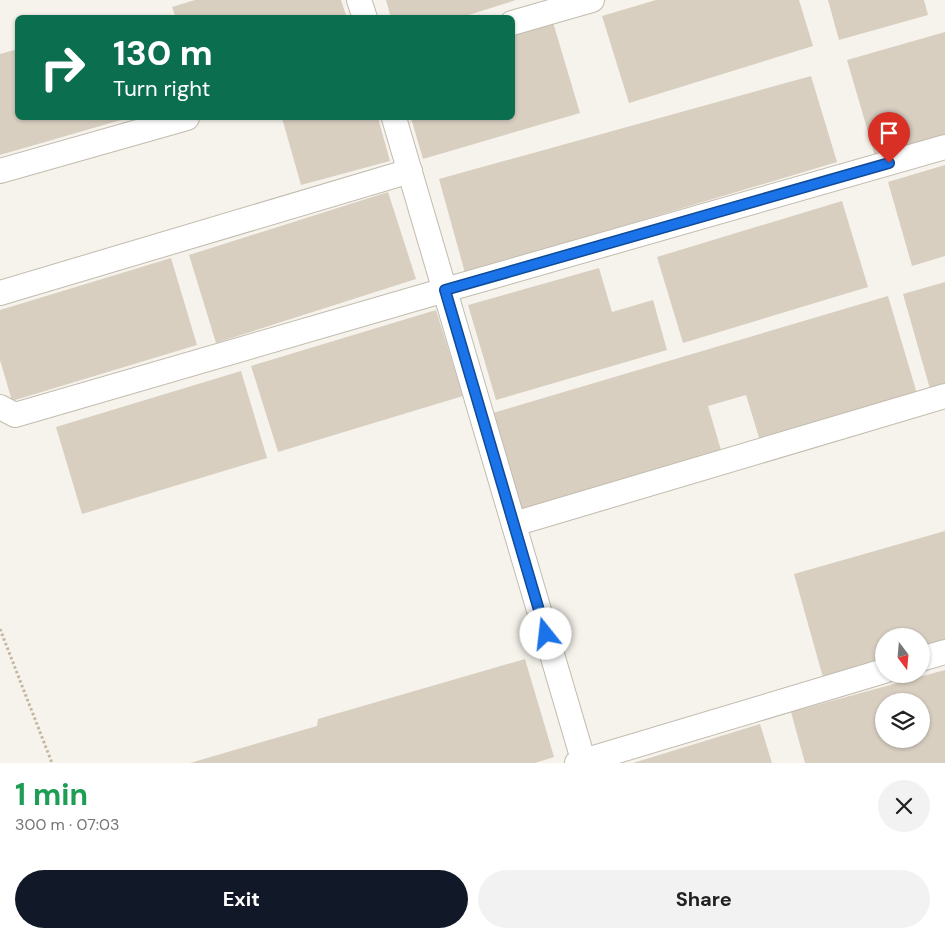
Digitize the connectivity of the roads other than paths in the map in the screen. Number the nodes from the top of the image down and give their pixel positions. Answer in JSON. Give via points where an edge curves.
{"nodes":[{"id":1,"x":360,"y":0,"type":"edge"},
{"id":2,"x":592,"y":0,"type":"edge"},
{"id":3,"x":364,"y":15,"type":"edge"},
{"id":4,"x":515,"y":22,"type":"edge"},
{"id":5,"x":180,"y":120,"type":"edge"},
{"id":6,"x":395,"y":120,"type":"edge"},
{"id":7,"x":945,"y":148,"type":"edge"},
{"id":8,"x":0,"y":171,"type":"edge"},
{"id":9,"x":410,"y":171,"type":"junction"},
{"id":10,"x":445,"y":290,"type":"junction"},
{"id":11,"x":0,"y":293,"type":"edge"},
{"id":12,"x":945,"y":396,"type":"edge"},
{"id":13,"x":0,"y":407,"type":"edge"},
{"id":14,"x":514,"y":524,"type":"junction"},
{"id":15,"x":945,"y":652,"type":"edge"},
{"id":16,"x":930,"y":656,"type":"edge"},
{"id":17,"x":875,"y":673,"type":"edge"},
{"id":18,"x":581,"y":762,"type":"edge"}],
"edges":[{"from":1,"to":3,"type":"lane"},
{"from":2,"to":4,"type":"lane"},
{"from":5,"to":8,"type":"lane"},
{"from":6,"to":9,"type":"lane"},
{"from":7,"to":10,"type":"lane"},
{"from":9,"to":10,"type":"lane"},
{"from":9,"to":11,"type":"lane"},
{"from":10,"to":13,"type":"lane","via":[[15,415]]},
{"from":10,"to":14,"type":"lane"},
{"from":12,"to":14,"type":"lane"},
{"from":14,"to":18,"type":"lane"},
{"from":15,"to":16,"type":"lane"},
{"from":17,"to":18,"type":"lane"}]}
